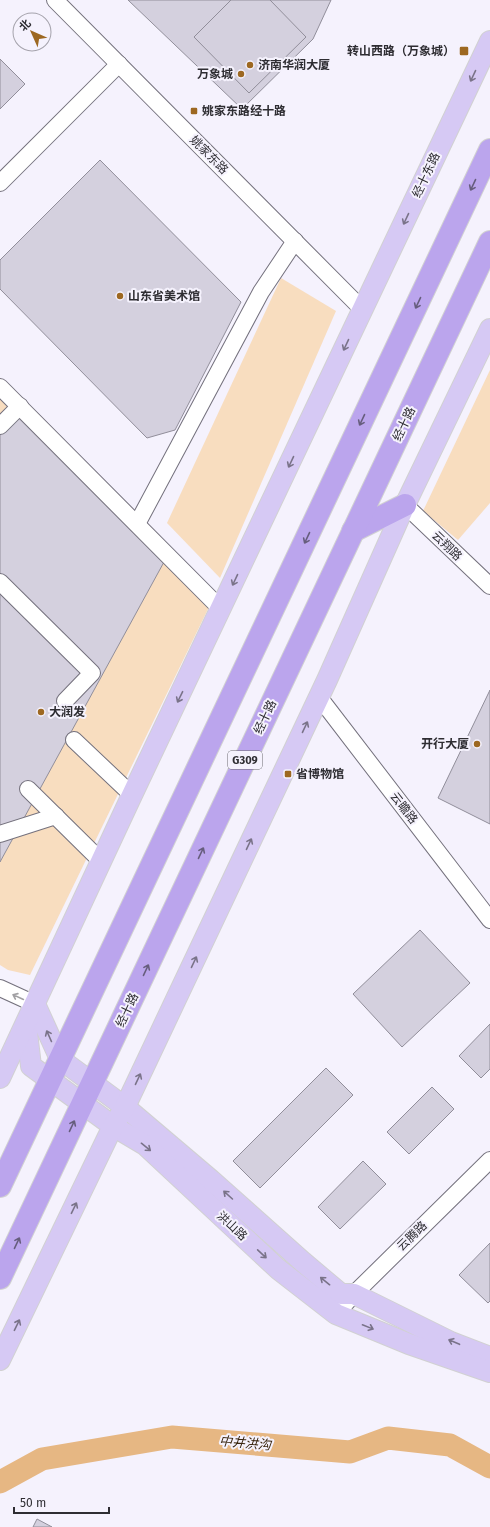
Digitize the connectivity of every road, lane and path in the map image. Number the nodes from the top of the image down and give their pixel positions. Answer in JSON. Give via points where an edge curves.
{"nodes":[{"id":1,"x":55,"y":0,"type":"edge"},
{"id":2,"x":490,"y":41,"type":"edge"},
{"id":3,"x":119,"y":64,"type":"junction"},
{"id":4,"x":490,"y":150,"type":"edge"},
{"id":5,"x":0,"y":183,"type":"edge"},
{"id":6,"x":295,"y":241,"type":"junction"},
{"id":7,"x":490,"y":242,"type":"edge"},
{"id":8,"x":363,"y":310,"type":"junction"},
{"id":9,"x":490,"y":329,"type":"edge"},
{"id":10,"x":0,"y":387,"type":"edge"},
{"id":11,"x":20,"y":406,"type":"junction"},
{"id":12,"x":0,"y":426,"type":"edge"},
{"id":13,"x":405,"y":505,"type":"junction"},
{"id":14,"x":137,"y":524,"type":"junction"},
{"id":15,"x":353,"y":531,"type":"junction"},
{"id":16,"x":488,"y":579,"type":"edge"},
{"id":17,"x":0,"y":582,"type":"edge"},
{"id":18,"x":221,"y":609,"type":"junction"},
{"id":19,"x":319,"y":697,"type":"junction"},
{"id":20,"x":66,"y":701,"type":"dead end"},
{"id":21,"x":74,"y":740,"type":"dead end"},
{"id":22,"x":28,"y":789,"type":"dead end"},
{"id":23,"x":132,"y":796,"type":"junction"},
{"id":24,"x":56,"y":816,"type":"junction"},
{"id":25,"x":0,"y":834,"type":"edge"},
{"id":26,"x":102,"y":862,"type":"junction"},
{"id":27,"x":490,"y":920,"type":"edge"},
{"id":28,"x":0,"y":988,"type":"edge"},
{"id":29,"x":35,"y":1004,"type":"junction"},
{"id":30,"x":26,"y":1024,"type":"junction"},
{"id":31,"x":60,"y":1060,"type":"junction"},
{"id":32,"x":0,"y":1078,"type":"edge"},
{"id":33,"x":50,"y":1080,"type":"junction"},
{"id":34,"x":92,"y":1083,"type":"junction"},
{"id":35,"x":83,"y":1104,"type":"junction"},
{"id":36,"x":125,"y":1107,"type":"junction"},
{"id":37,"x":113,"y":1126,"type":"junction"},
{"id":38,"x":490,"y":1160,"type":"edge"},
{"id":39,"x":0,"y":1186,"type":"edge"},
{"id":40,"x":0,"y":1278,"type":"edge"},
{"id":41,"x":354,"y":1294,"type":"junction"},
{"id":42,"x":336,"y":1314,"type":"junction"},
{"id":43,"x":490,"y":1357,"type":"edge"},
{"id":44,"x":0,"y":1360,"type":"edge"},
{"id":45,"x":490,"y":1372,"type":"edge"}],
"edges":[{"from":1,"to":3,"type":"street","name":"姚家东路"},
{"from":2,"to":8,"type":"main road","name":"经十东路","one_way":true},
{"from":3,"to":5,"type":"street"},
{"from":3,"to":6,"type":"street","name":"姚家东路"},
{"from":4,"to":31,"type":"highway","one_way":true},
{"from":6,"to":8,"type":"street","name":"姚家东路"},
{"from":6,"to":14,"type":"street","via":[[261,292]]},
{"from":7,"to":15,"type":"highway","name":"经十路","number":"G309"},
{"from":8,"to":18,"type":"main road","one_way":true},
{"from":9,"to":13,"type":"main road"},
{"from":10,"to":11,"type":"street"},
{"from":11,"to":12,"type":"street"},
{"from":11,"to":14,"type":"street"},
{"from":13,"to":15,"type":"highway"},
{"from":13,"to":16,"type":"street","name":"云翔路"},
{"from":13,"to":19,"type":"main road"},
{"from":14,"to":18,"type":"street"},
{"from":34,"to":15,"type":"highway","name":"经十路","number":"G309","one_way":true},
{"from":17,"to":20,"type":"street","via":[[92,673]]},
{"from":18,"to":23,"type":"main road","one_way":true},
{"from":19,"to":27,"type":"street","name":"云瞻路"},
{"from":36,"to":19,"type":"main road","one_way":true},
{"from":21,"to":23,"type":"street"},
{"from":22,"to":24,"type":"street"},
{"from":23,"to":26,"type":"main road"},
{"from":24,"to":25,"type":"street"},
{"from":24,"to":26,"type":"street"},
{"from":26,"to":29,"type":"main road"},
{"from":29,"to":28,"type":"street","one_way":true},
{"from":29,"to":30,"type":"main road"},
{"from":31,"to":29,"type":"main road","one_way":true},
{"from":30,"to":32,"type":"main road"},
{"from":30,"to":33,"type":"main road","name":"洪山路","via":[[31,1066]]},
{"from":31,"to":33,"type":"highway"},
{"from":31,"to":34,"type":"main road","name":"洪山路"},
{"from":33,"to":35,"type":"main road","name":"洪山路"},
{"from":33,"to":39,"type":"highway"},
{"from":34,"to":35,"type":"highway","name":"经十路","number":"G309"},
{"from":34,"to":36,"type":"main road","name":"洪山路"},
{"from":35,"to":37,"type":"main road","name":"洪山路"},
{"from":40,"to":35,"type":"highway","name":"经十路","number":"G309","one_way":true},
{"from":36,"to":37,"type":"main road"},
{"from":41,"to":36,"type":"main road","name":"洪山路","one_way":true,"via":[[340,1294]]},
{"from":37,"to":42,"type":"main road","name":"洪山路","one_way":true,"via":[[145,1145],[278,1269]]},
{"from":44,"to":37,"type":"main road","one_way":true},
{"from":38,"to":41,"type":"street","name":"云腾路"},
{"from":41,"to":42,"type":"street","name":"云腾路"},
{"from":43,"to":41,"type":"main road","name":"洪山路","one_way":true,"via":[[451,1342]]},
{"from":42,"to":45,"type":"main road","name":"洪山路","one_way":true,"via":[[408,1344]]}]}
